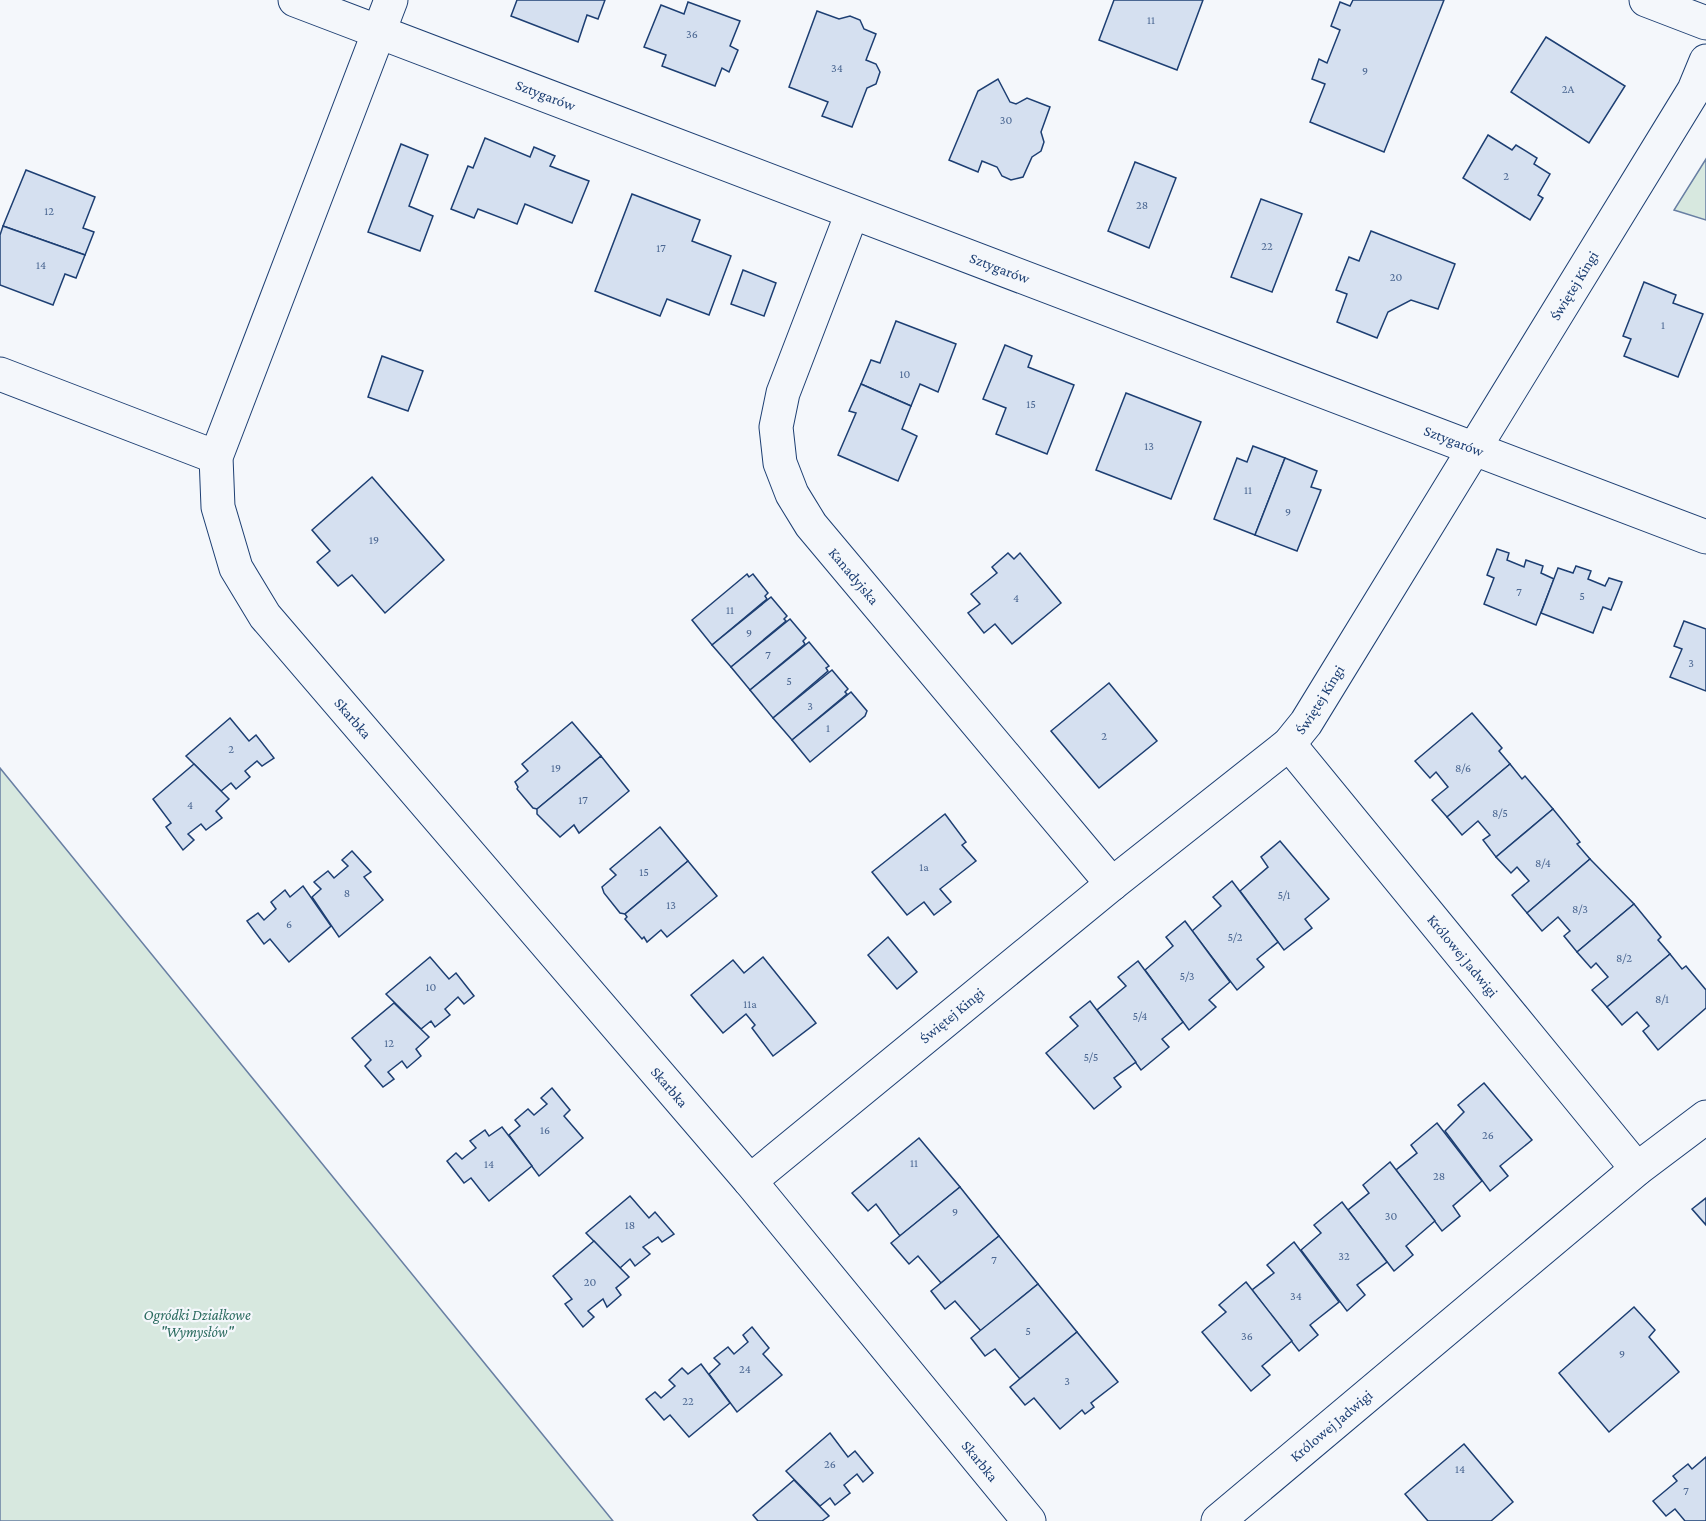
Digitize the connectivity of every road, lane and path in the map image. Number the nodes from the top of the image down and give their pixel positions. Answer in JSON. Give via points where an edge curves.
{"nodes":[{"id":1,"x":295,"y":0,"type":"edge"},
{"id":2,"x":391,"y":0,"type":"edge"},
{"id":3,"x":1646,"y":0,"type":"edge"},
{"id":4,"x":1706,"y":23,"type":"edge"},
{"id":5,"x":380,"y":31,"type":"junction"},
{"id":6,"x":1706,"y":61,"type":"edge"},
{"id":7,"x":852,"y":213,"type":"junction"},
{"id":8,"x":0,"y":374,"type":"edge"},
{"id":9,"x":1476,"y":447,"type":"junction"},
{"id":10,"x":216,"y":457,"type":"junction"},
{"id":11,"x":1706,"y":537,"type":"edge"},
{"id":12,"x":1289,"y":744,"type":"junction"},
{"id":13,"x":1112,"y":884,"type":"junction"},
{"id":14,"x":1706,"y":1116,"type":"edge"},
{"id":15,"x":1637,"y":1169,"type":"junction"},
{"id":16,"x":750,"y":1180,"type":"junction"},
{"id":17,"x":1029,"y":1521,"type":"edge"},
{"id":18,"x":1218,"y":1521,"type":"edge"}],
"edges":[{"from":1,"to":5,"type":"street","name":"Sztygarów"},
{"from":2,"to":5,"type":"street"},
{"from":3,"to":4,"type":"street"},
{"from":5,"to":7,"type":"street","name":"Sztygarów"},
{"from":5,"to":10,"type":"street"},
{"from":6,"to":9,"type":"street","name":"Świętej Kingi","via":[[1694,90]]},
{"from":7,"to":9,"type":"street","name":"Sztygarów"},
{"from":7,"to":13,"type":"street","name":"Kanadyjska","via":[[783,393],[776,427],[780,463],[792,494],[811,525]]},
{"from":8,"to":10,"type":"street"},
{"from":9,"to":11,"type":"street","name":"Sztygarów"},
{"from":9,"to":12,"type":"street","name":"Świętej Kingi","via":[[1306,723]]},
{"from":10,"to":16,"type":"street","name":"Skarbka","via":[[218,507],[236,568],[265,616]]},
{"from":12,"to":13,"type":"street","name":"Świętej Kingi"},
{"from":12,"to":15,"type":"street","name":"Królowej Jadwigi"},
{"from":13,"to":16,"type":"street","name":"Świętej Kingi"},
{"from":14,"to":15,"type":"street","name":"Królowej Jadwigi"},
{"from":15,"to":18,"type":"street","name":"Królowej Jadwigi"},
{"from":16,"to":17,"type":"street","name":"Skarbka"}]}
